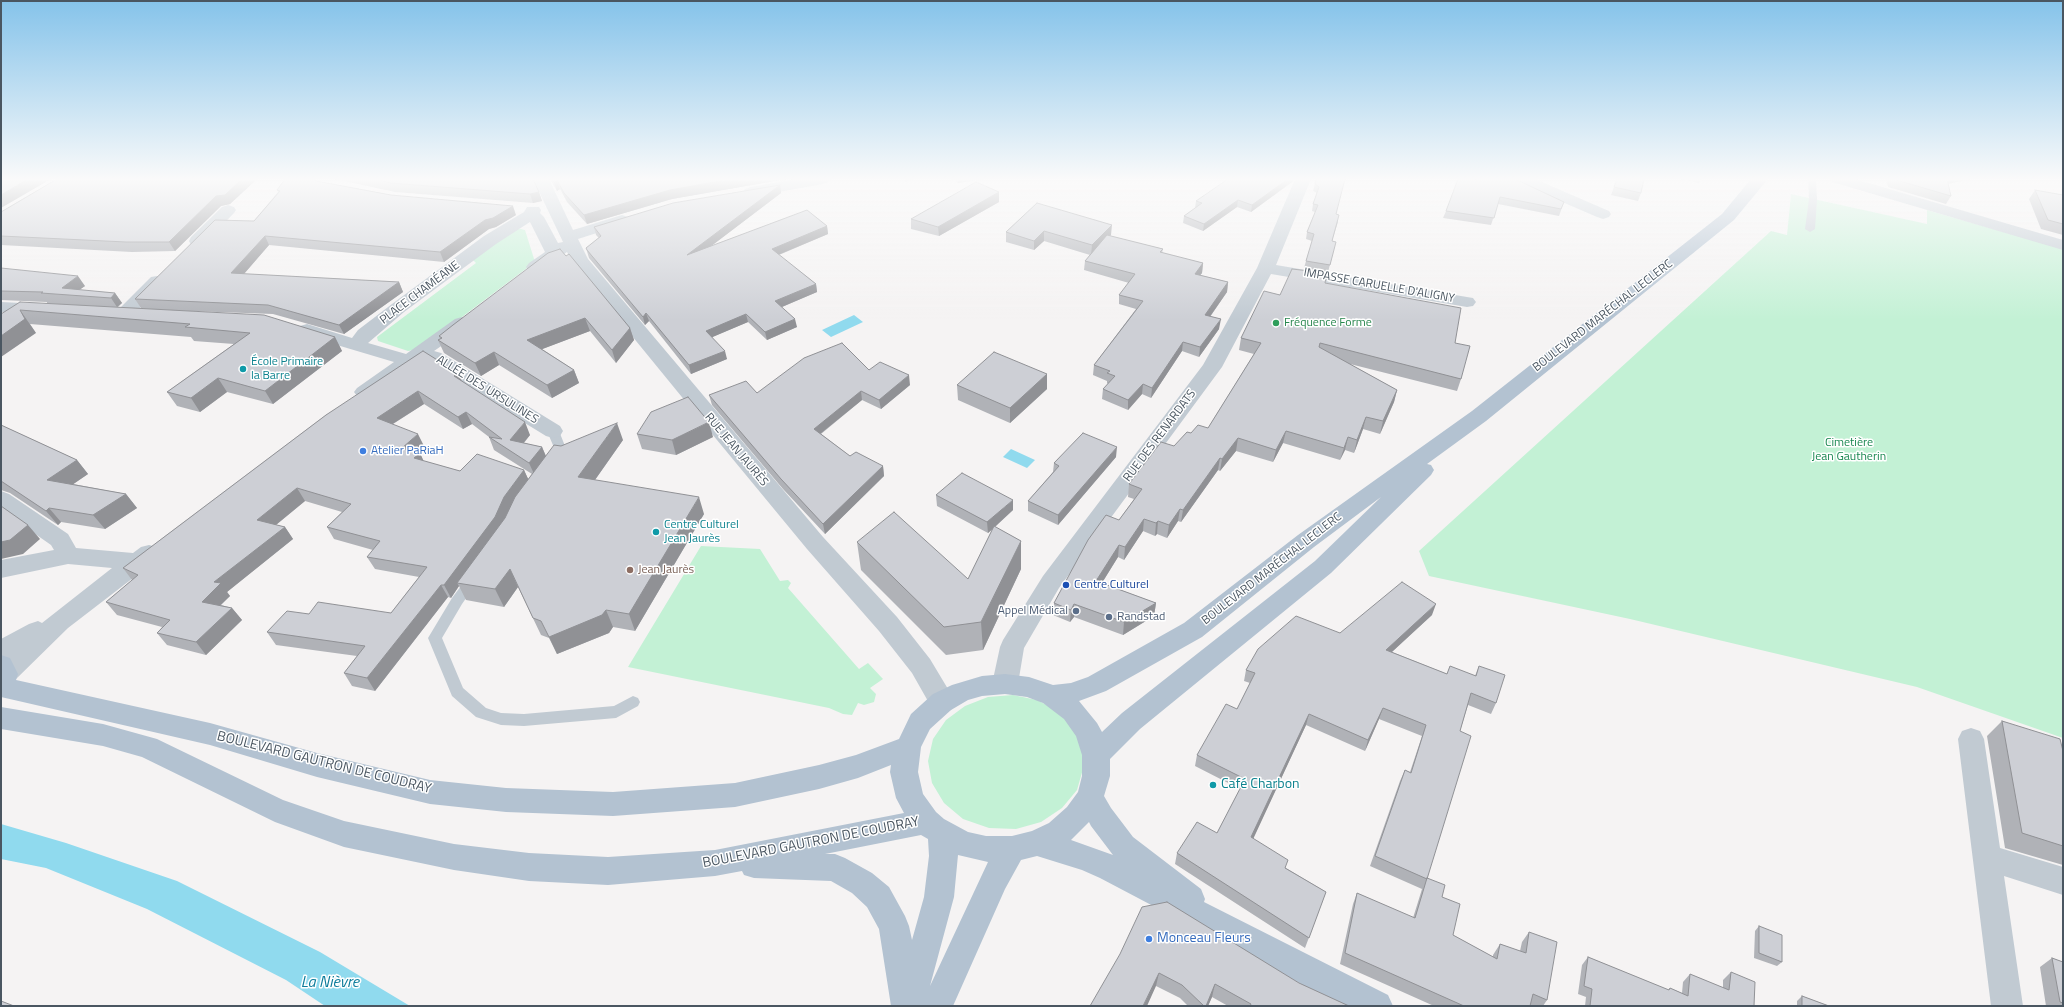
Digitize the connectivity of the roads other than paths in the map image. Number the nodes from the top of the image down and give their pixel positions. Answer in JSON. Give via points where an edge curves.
{"nodes":[{"id":1,"x":212,"y":226,"type":"edge"},
{"id":2,"x":511,"y":226,"type":"edge"},
{"id":3,"x":545,"y":226,"type":"edge"},
{"id":4,"x":559,"y":226,"type":"edge"},
{"id":5,"x":612,"y":226,"type":"edge"},
{"id":6,"x":1283,"y":226,"type":"edge"},
{"id":7,"x":1717,"y":226,"type":"edge"},
{"id":8,"x":1810,"y":226,"type":"edge"},
{"id":9,"x":1998,"y":226,"type":"edge"},
{"id":10,"x":1810,"y":229,"type":"dead end"},
{"id":11,"x":565,"y":245,"type":"junction"},
{"id":12,"x":2063,"y":245,"type":"edge"},
{"id":13,"x":184,"y":254,"type":"edge"},
{"id":14,"x":1266,"y":268,"type":"junction"},
{"id":15,"x":167,"y":271,"type":"edge"},
{"id":16,"x":523,"y":276,"type":"edge"},
{"id":17,"x":1468,"y":302,"type":"dead end"},
{"id":18,"x":1,"y":307,"type":"edge"},
{"id":19,"x":56,"y":310,"type":"edge"},
{"id":20,"x":474,"y":314,"type":"edge"},
{"id":21,"x":146,"y":316,"type":"edge"},
{"id":22,"x":288,"y":326,"type":"edge"},
{"id":23,"x":356,"y":345,"type":"junction"},
{"id":24,"x":413,"y":357,"type":"junction"},
{"id":25,"x":348,"y":404,"type":"edge"},
{"id":26,"x":1478,"y":416,"type":"junction"},
{"id":27,"x":553,"y":431,"type":"joint"},
{"id":28,"x":547,"y":469,"type":"edge"},
{"id":29,"x":1,"y":499,"type":"edge"},
{"id":30,"x":163,"y":543,"type":"edge"},
{"id":31,"x":68,"y":556,"type":"junction"},
{"id":32,"x":138,"y":562,"type":"junction"},
{"id":33,"x":1,"y":569,"type":"edge"},
{"id":34,"x":480,"y":569,"type":"edge"},
{"id":35,"x":2,"y":672,"type":"edge"},
{"id":36,"x":1005,"y":684,"type":"junction"},
{"id":37,"x":1052,"y":696,"type":"junction"},
{"id":38,"x":633,"y":702,"type":"dead end"},
{"id":39,"x":942,"y":702,"type":"junction"},
{"id":40,"x":1,"y":718,"type":"edge"},
{"id":41,"x":1971,"y":739,"type":"dead end"},
{"id":42,"x":908,"y":747,"type":"junction"},
{"id":43,"x":1096,"y":755,"type":"junction"},
{"id":44,"x":1090,"y":797,"type":"junction"},
{"id":45,"x":934,"y":827,"type":"junction"},
{"id":46,"x":1024,"y":846,"type":"junction"},
{"id":47,"x":1987,"y":857,"type":"junction"},
{"id":48,"x":715,"y":863,"type":"junction"},
{"id":49,"x":2063,"y":881,"type":"edge"},
{"id":50,"x":1233,"y":931,"type":"junction"},
{"id":51,"x":908,"y":1006,"type":"edge"},
{"id":52,"x":937,"y":1006,"type":"edge"},
{"id":53,"x":1377,"y":1006,"type":"edge"},
{"id":54,"x":2007,"y":1006,"type":"edge"}],
"edges":[{"from":1,"to":13,"type":"street"},
{"from":2,"to":23,"type":"street","name":"PLACE CHAMÉANE","via":[[398,308],[365,334]]},
{"from":3,"to":11,"type":"street"},
{"from":4,"to":11,"type":"street"},
{"from":5,"to":11,"type":"street"},
{"from":6,"to":14,"type":"street","name":"RUE DES RENARDATS"},
{"from":7,"to":26,"type":"main road","name":"BOULEVARD MARÉCHAL LECLERC"},
{"from":8,"to":10,"type":"lane"},
{"from":9,"to":12,"type":"street"},
{"from":11,"to":16,"type":"street"},
{"from":11,"to":39,"type":"street","name":"RUE JEAN JAURÈS","via":[[815,543],[888,624],[921,666]]},
{"from":14,"to":17,"type":"street","name":"IMPASSE CARUELLE D'ALIGNY"},
{"from":14,"to":36,"type":"street","name":"RUE DES RENARDATS","via":[[1212,367],[1051,582],[1012,647]]},
{"from":15,"to":21,"type":"street","via":[[115,315]]},
{"from":18,"to":19,"type":"street"},
{"from":20,"to":24,"type":"street"},
{"from":22,"to":23,"type":"street"},
{"from":23,"to":24,"type":"street"},
{"from":24,"to":25,"type":"street"},
{"from":24,"to":27,"type":"street","name":"ALLÉE DES URSULINES","via":[[434,357]]},
{"from":26,"to":37,"type":"main road","name":"BOULEVARD MARÉCHAL LECLERC","via":[[1306,541],[1193,630],[1097,684],[1083,690]]},
{"from":26,"to":43,"type":"main road","name":"BOULEVARD MARÉCHAL LECLERC","via":[[1323,567],[1131,721]]},
{"from":27,"to":28,"type":"lane","via":[[561,451]]},
{"from":29,"to":31,"type":"street","via":[[60,540]]},
{"from":30,"to":32,"type":"street"},
{"from":31,"to":32,"type":"street"},
{"from":31,"to":33,"type":"street"},
{"from":32,"to":35,"type":"street","via":[[59,621]]},
{"from":34,"to":38,"type":"lane","via":[[435,638],[458,692],[481,713],[500,719],[524,720],[616,712]]},
{"from":35,"to":42,"type":"main road","name":"BOULEVARD GAUTRON DE COUDRAY","via":[[317,765],[430,792],[506,800],[612,804],[735,795],[819,777],[858,766]]},
{"from":36,"to":37,"type":"main road","via":[[1029,687]]},
{"from":36,"to":39,"type":"main road","via":[[982,686],[961,692]]},
{"from":37,"to":43,"type":"main road","via":[[1073,711],[1088,731]]},
{"from":39,"to":42,"type":"main road","via":[[920,722]]},
{"from":40,"to":48,"type":"main road","name":"BOULEVARD GAUTRON DE COUDRAY","via":[[103,735],[148,747],[275,810],[344,834],[454,857],[529,867],[608,871]]},
{"from":41,"to":47,"type":"street"},
{"from":42,"to":45,"type":"main road","via":[[904,772],[910,798]]},
{"from":43,"to":44,"type":"main road","via":[[1096,776]]},
{"from":44,"to":46,"type":"main road","via":[[1077,816],[1059,832]]},
{"from":44,"to":50,"type":"main road","via":[[1101,817],[1123,846]]},
{"from":45,"to":46,"type":"main road","via":[[963,844],[980,848]]},
{"from":45,"to":48,"type":"main road","name":"BOULEVARD GAUTRON DE COUDRAY"},
{"from":45,"to":51,"type":"main road","via":[[944,856],[940,890]]},
{"from":46,"to":50,"type":"main road","via":[[1087,858]]},
{"from":46,"to":52,"type":"main road","via":[[994,880]]},
{"from":47,"to":49,"type":"street"},
{"from":47,"to":54,"type":"street"},
{"from":48,"to":51,"type":"main road","via":[[835,868],[862,883],[878,897],[894,926]]},
{"from":50,"to":53,"type":"main road"}]}
